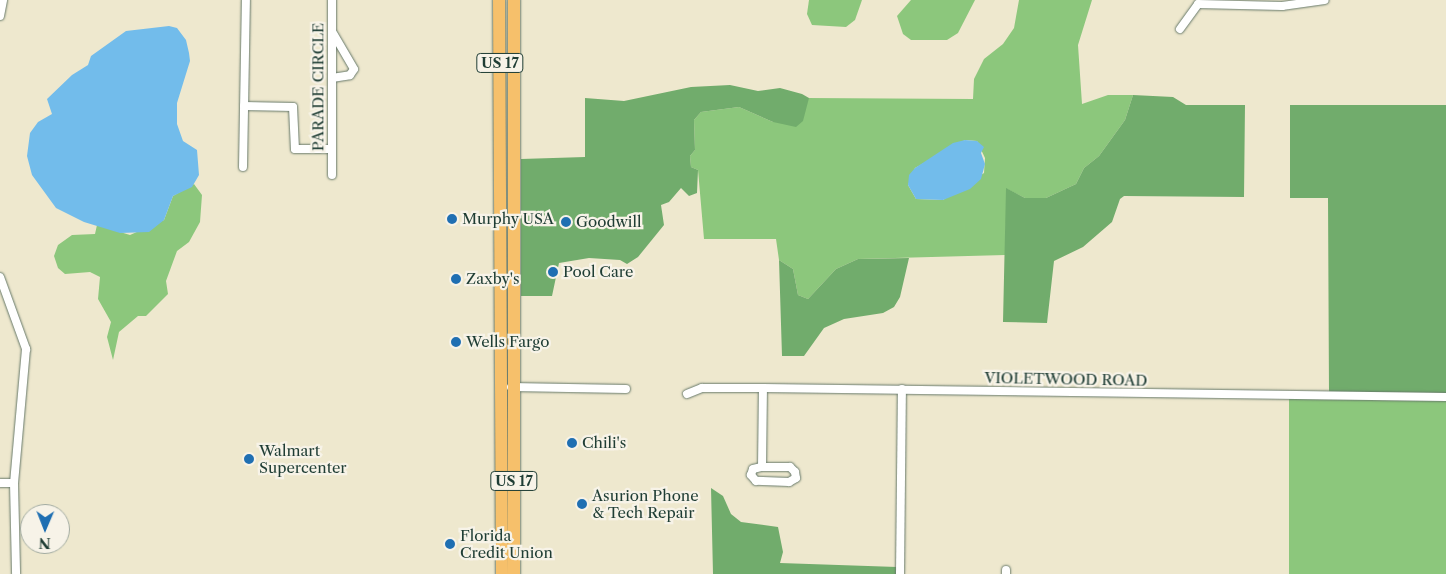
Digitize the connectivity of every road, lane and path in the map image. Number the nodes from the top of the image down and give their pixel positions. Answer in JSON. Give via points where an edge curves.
{"nodes":[{"id":1,"x":3,"y":0,"type":"edge"},
{"id":2,"x":246,"y":0,"type":"edge"},
{"id":3,"x":332,"y":0,"type":"edge"},
{"id":4,"x":508,"y":0,"type":"edge"},
{"id":5,"x":1325,"y":0,"type":"edge"},
{"id":6,"x":0,"y":16,"type":"edge"},
{"id":7,"x":332,"y":29,"type":"junction"},
{"id":8,"x":1180,"y":30,"type":"dead end"},
{"id":9,"x":332,"y":78,"type":"junction"},
{"id":10,"x":244,"y":106,"type":"junction"},
{"id":11,"x":332,"y":149,"type":"junction"},
{"id":12,"x":243,"y":167,"type":"dead end"},
{"id":13,"x":332,"y":175,"type":"dead end"},
{"id":14,"x":507,"y":190,"type":"junction"},
{"id":15,"x":0,"y":277,"type":"edge"},
{"id":16,"x":507,"y":387,"type":"junction"},
{"id":17,"x":763,"y":388,"type":"junction"},
{"id":18,"x":626,"y":389,"type":"dead end"},
{"id":19,"x":902,"y":389,"type":"junction"},
{"id":20,"x":686,"y":394,"type":"dead end"},
{"id":21,"x":1446,"y":397,"type":"edge"},
{"id":22,"x":762,"y":467,"type":"junction"},
{"id":23,"x":0,"y":483,"type":"edge"},
{"id":24,"x":14,"y":483,"type":"junction"},
{"id":25,"x":16,"y":574,"type":"edge"},
{"id":26,"x":502,"y":574,"type":"edge"},
{"id":27,"x":514,"y":574,"type":"edge"},
{"id":28,"x":900,"y":574,"type":"edge"}],
"edges":[{"from":1,"to":6,"type":"street"},
{"from":2,"to":10,"type":"street"},
{"from":3,"to":7,"type":"street","name":"PARADE CIRCLE"},
{"from":4,"to":14,"type":"main road","number":"US 17","via":[[514,63]]},
{"from":4,"to":14,"type":"main road","number":"US 17","via":[[501,171]]},
{"from":5,"to":8,"type":"street","via":[[1282,6],[1198,4]]},
{"from":7,"to":9,"type":"street","name":"PARADE CIRCLE"},
{"from":7,"to":9,"type":"street","via":[[354,69],[350,75]]},
{"from":9,"to":11,"type":"street","name":"PARADE CIRCLE"},
{"from":10,"to":11,"type":"street","via":[[293,107],[295,148]]},
{"from":10,"to":12,"type":"street"},
{"from":11,"to":13,"type":"street","name":"PARADE CIRCLE"},
{"from":14,"to":16,"type":"main road","number":"US 17"},
{"from":14,"to":16,"type":"main road","number":"US 17","via":[[513,219]]},
{"from":15,"to":24,"type":"street","via":[[26,349]]},
{"from":16,"to":18,"type":"street"},
{"from":16,"to":26,"type":"main road","number":"US 17"},
{"from":16,"to":27,"type":"main road","number":"US 17"},
{"from":17,"to":19,"type":"street","name":"VIOLETWOOD ROAD"},
{"from":17,"to":20,"type":"street","name":"VIOLETWOOD ROAD","via":[[702,388]]},
{"from":17,"to":22,"type":"street"},
{"from":19,"to":21,"type":"street","name":"VIOLETWOOD ROAD"},
{"from":19,"to":28,"type":"street"},
{"from":22,"to":22,"type":"street","via":[[790,467],[796,478],[789,482],[753,480],[754,469]]},
{"from":23,"to":24,"type":"street"},
{"from":24,"to":25,"type":"street"}]}
